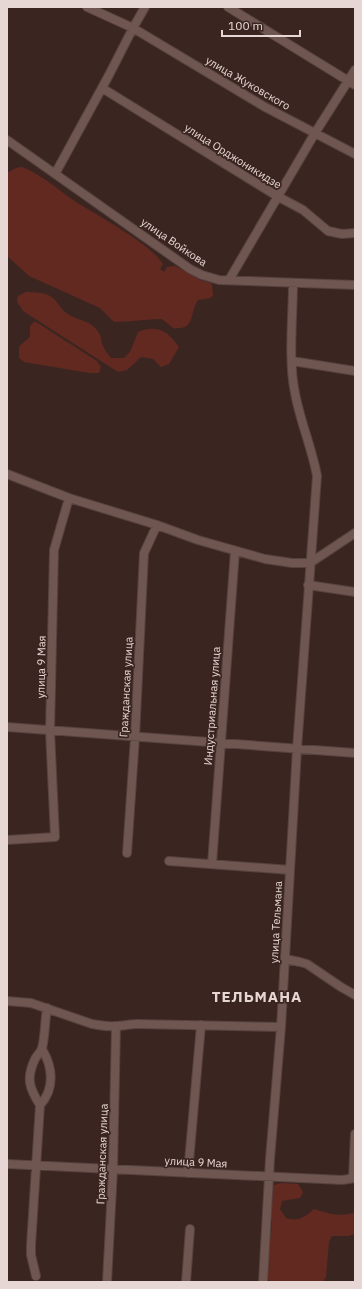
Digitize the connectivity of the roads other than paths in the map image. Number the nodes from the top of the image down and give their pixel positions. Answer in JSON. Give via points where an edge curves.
{"nodes":[{"id":1,"x":87,"y":7,"type":"edge"},
{"id":2,"x":145,"y":7,"type":"edge"},
{"id":3,"x":228,"y":7,"type":"edge"},
{"id":4,"x":133,"y":28,"type":"junction"},
{"id":5,"x":355,"y":70,"type":"edge"},
{"id":6,"x":352,"y":83,"type":"edge"},
{"id":7,"x":102,"y":88,"type":"junction"},
{"id":8,"x":315,"y":133,"type":"junction"},
{"id":9,"x":7,"y":140,"type":"edge"},
{"id":10,"x":355,"y":154,"type":"edge"},
{"id":11,"x":55,"y":174,"type":"junction"},
{"id":12,"x":278,"y":196,"type":"junction"},
{"id":13,"x":355,"y":233,"type":"edge"},
{"id":14,"x":229,"y":280,"type":"junction"},
{"id":15,"x":294,"y":282,"type":"junction"},
{"id":16,"x":355,"y":285,"type":"edge"},
{"id":17,"x":292,"y":360,"type":"junction"},
{"id":18,"x":355,"y":371,"type":"edge"},
{"id":19,"x":7,"y":474,"type":"edge"},
{"id":20,"x":69,"y":498,"type":"junction"},
{"id":21,"x":157,"y":526,"type":"junction"},
{"id":22,"x":355,"y":533,"type":"edge"},
{"id":23,"x":235,"y":551,"type":"junction"},
{"id":24,"x":310,"y":563,"type":"junction"},
{"id":25,"x":308,"y":585,"type":"junction"},
{"id":26,"x":355,"y":592,"type":"edge"},
{"id":27,"x":7,"y":727,"type":"edge"},
{"id":28,"x":50,"y":731,"type":"junction"},
{"id":29,"x":135,"y":737,"type":"junction"},
{"id":30,"x":220,"y":743,"type":"junction"},
{"id":31,"x":297,"y":749,"type":"junction"},
{"id":32,"x":355,"y":753,"type":"edge"},
{"id":33,"x":7,"y":840,"type":"edge"},
{"id":34,"x":127,"y":853,"type":"dead end"},
{"id":35,"x":169,"y":861,"type":"dead end"},
{"id":36,"x":212,"y":864,"type":"junction"},
{"id":37,"x":290,"y":870,"type":"junction"},
{"id":38,"x":285,"y":959,"type":"junction"},
{"id":39,"x":355,"y":995,"type":"edge"},
{"id":40,"x":7,"y":1001,"type":"edge"},
{"id":41,"x":47,"y":1008,"type":"junction"},
{"id":42,"x":201,"y":1025,"type":"junction"},
{"id":43,"x":116,"y":1026,"type":"junction"},
{"id":44,"x":281,"y":1027,"type":"junction"},
{"id":45,"x":42,"y":1049,"type":"junction"},
{"id":46,"x":40,"y":1105,"type":"junction"},
{"id":47,"x":355,"y":1134,"type":"edge"},
{"id":48,"x":7,"y":1164,"type":"edge"},
{"id":49,"x":36,"y":1166,"type":"junction"},
{"id":50,"x":113,"y":1169,"type":"junction"},
{"id":51,"x":188,"y":1173,"type":"junction"},
{"id":52,"x":269,"y":1177,"type":"junction"},
{"id":53,"x":354,"y":1178,"type":"edge"},
{"id":54,"x":190,"y":1229,"type":"dead end"},
{"id":55,"x":36,"y":1276,"type":"dead end"},
{"id":56,"x":107,"y":1282,"type":"edge"},
{"id":57,"x":186,"y":1282,"type":"edge"},
{"id":58,"x":263,"y":1282,"type":"edge"}],
"edges":[{"from":1,"to":4,"type":"street","name":"улица Жуковского"},
{"from":2,"to":4,"type":"street"},
{"from":3,"to":6,"type":"street"},
{"from":4,"to":7,"type":"street"},
{"from":4,"to":8,"type":"street","name":"улица Жуковского","via":[[255,101]]},
{"from":5,"to":6,"type":"street"},
{"from":6,"to":8,"type":"street"},
{"from":7,"to":11,"type":"street"},
{"from":7,"to":12,"type":"street","name":"улица Орджоникидзе"},
{"from":8,"to":10,"type":"street","name":"улица Жуковского"},
{"from":8,"to":12,"type":"street"},
{"from":9,"to":11,"type":"street","name":"улица Войкова"},
{"from":11,"to":14,"type":"street","name":"улица Войкова","via":[[190,269],[215,279]]},
{"from":12,"to":13,"type":"street","name":"улица Орджоникидзе","via":[[303,210],[328,231]]},
{"from":12,"to":14,"type":"street"},
{"from":14,"to":15,"type":"street","name":"улица Войкова"},
{"from":15,"to":16,"type":"street","name":"улица Войкова"},
{"from":15,"to":17,"type":"street","name":"улица Тельмана"},
{"from":17,"to":18,"type":"street"},
{"from":17,"to":24,"type":"street","name":"улица Тельмана","via":[[294,392],[317,476]]},
{"from":19,"to":20,"type":"street"},
{"from":20,"to":21,"type":"street"},
{"from":20,"to":28,"type":"street","name":"улица 9 Мая","via":[[54,550]]},
{"from":21,"to":23,"type":"street"},
{"from":21,"to":29,"type":"street","name":"Гражданская улица","via":[[144,553]]},
{"from":22,"to":24,"type":"street"},
{"from":23,"to":24,"type":"street","via":[[265,559]]},
{"from":23,"to":30,"type":"street","name":"Индустриальная улица"},
{"from":24,"to":25,"type":"street","name":"улица Тельмана"},
{"from":25,"to":26,"type":"street"},
{"from":25,"to":31,"type":"street","name":"улица Тельмана"},
{"from":27,"to":28,"type":"street"},
{"from":28,"to":29,"type":"street"},
{"from":28,"to":33,"type":"street","name":"улица 9 Мая","via":[[55,838]]},
{"from":29,"to":30,"type":"street"},
{"from":29,"to":34,"type":"street","name":"Гражданская улица"},
{"from":30,"to":31,"type":"street"},
{"from":30,"to":36,"type":"street","name":"Индустриальная улица"},
{"from":31,"to":32,"type":"street"},
{"from":31,"to":37,"type":"street","name":"улица Тельмана"},
{"from":35,"to":36,"type":"street"},
{"from":36,"to":37,"type":"street"},
{"from":37,"to":38,"type":"street","name":"улица Тельмана"},
{"from":38,"to":39,"type":"street","via":[[307,964]]},
{"from":38,"to":44,"type":"street","name":"улица Тельмана"},
{"from":40,"to":41,"type":"street","via":[[31,1003]]},
{"from":41,"to":43,"type":"street","via":[[92,1024]]},
{"from":41,"to":45,"type":"street"},
{"from":42,"to":43,"type":"street"},
{"from":42,"to":44,"type":"street"},
{"from":42,"to":51,"type":"street"},
{"from":43,"to":50,"type":"street","name":"Гражданская улица"},
{"from":44,"to":52,"type":"street","name":"улица Тельмана"},
{"from":45,"to":46,"type":"street","via":[[48,1061],[51,1079],[47,1097]]},
{"from":45,"to":46,"type":"street","via":[[32,1068],[30,1082],[31,1091]]},
{"from":46,"to":49,"type":"street"},
{"from":47,"to":53,"type":"street"},
{"from":48,"to":49,"type":"street","name":"улица 9 Мая"},
{"from":49,"to":50,"type":"street","name":"улица 9 Мая"},
{"from":49,"to":55,"type":"street","via":[[31,1255]]},
{"from":50,"to":51,"type":"street","name":"улица 9 Мая"},
{"from":50,"to":56,"type":"street","name":"Гражданская улица"},
{"from":51,"to":52,"type":"street","name":"улица 9 Мая"},
{"from":52,"to":53,"type":"street","name":"улица 9 Мая","via":[[342,1180]]},
{"from":52,"to":58,"type":"street","name":"улица Тельмана"},
{"from":54,"to":57,"type":"street"}]}
